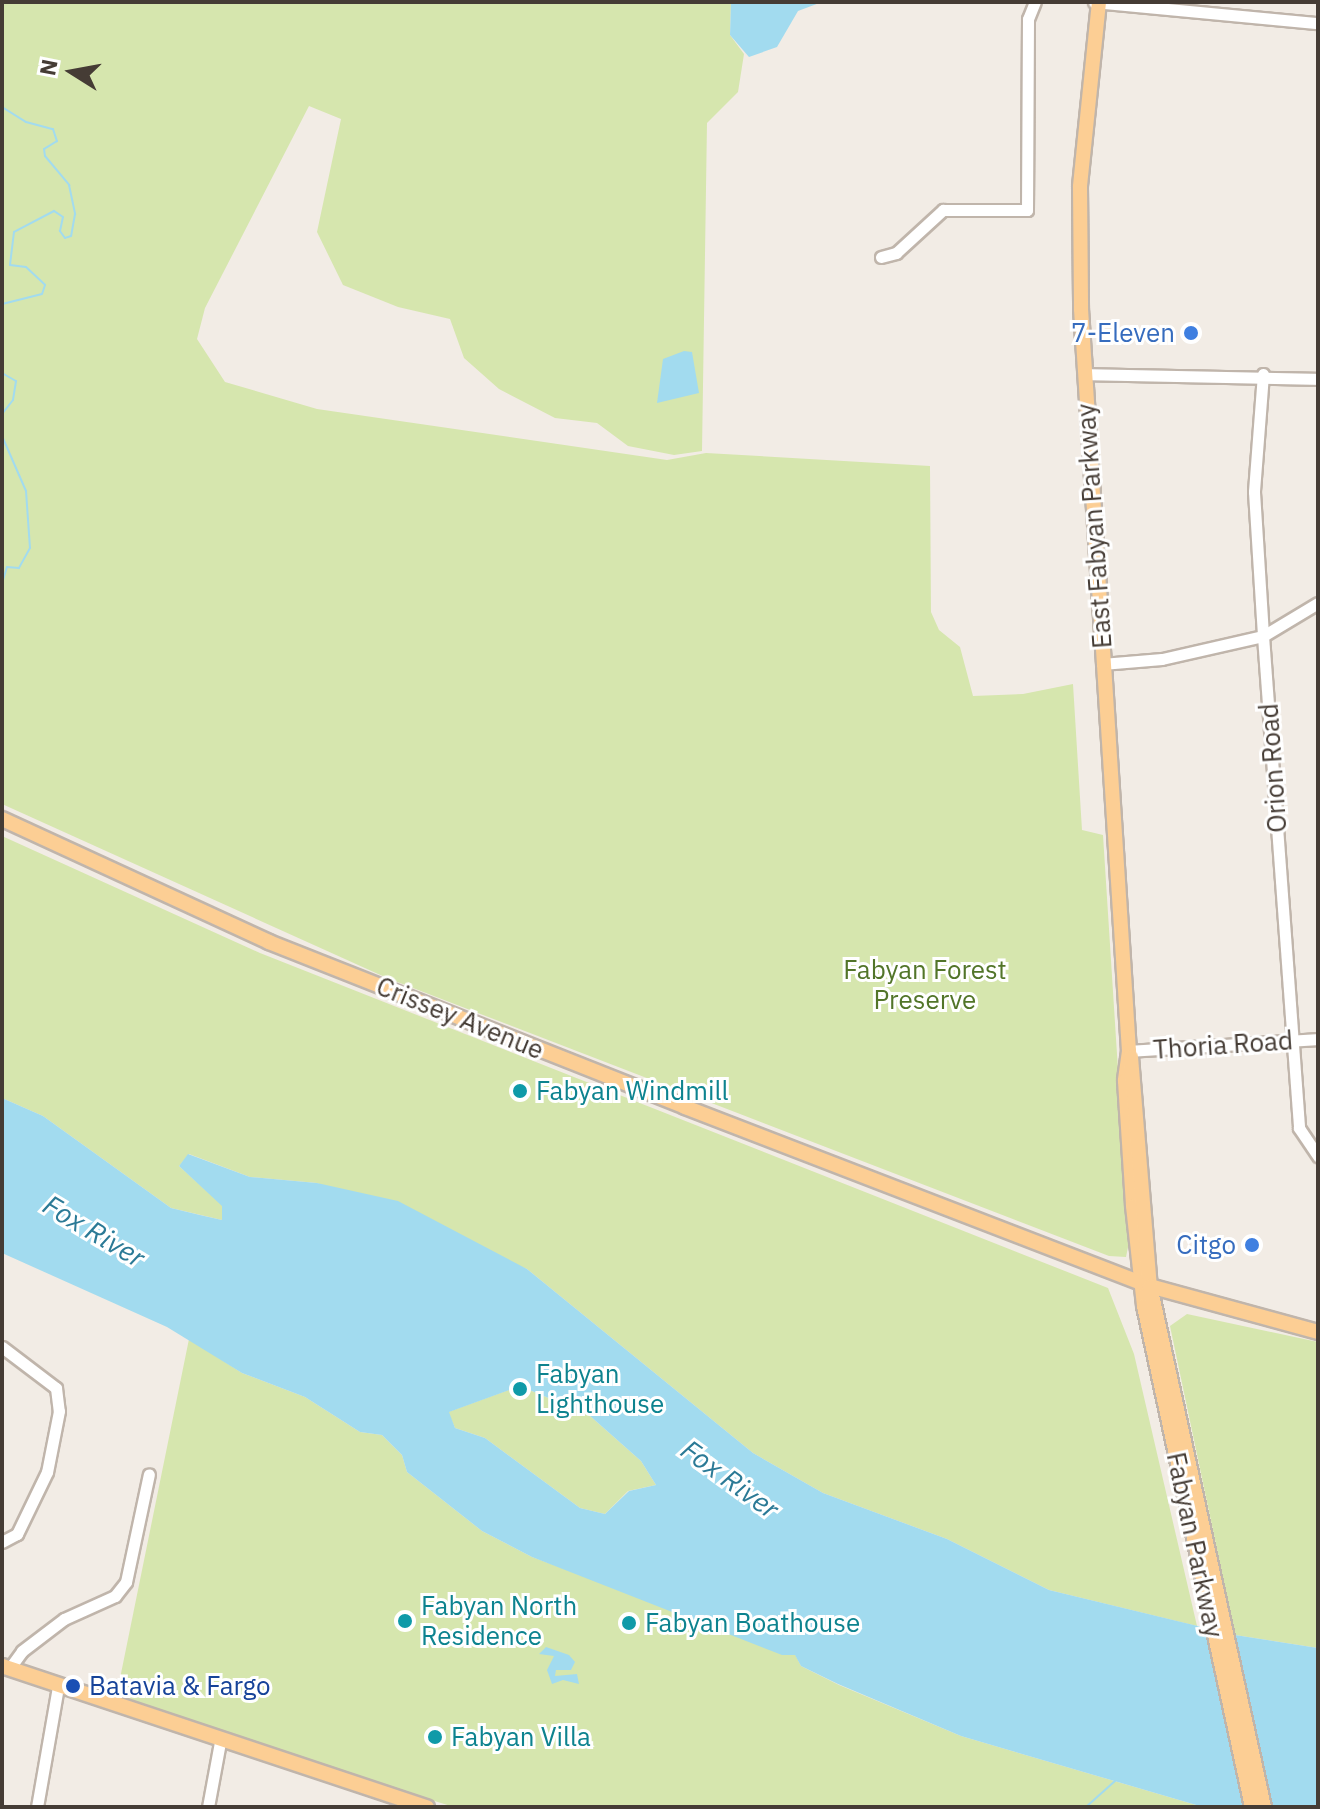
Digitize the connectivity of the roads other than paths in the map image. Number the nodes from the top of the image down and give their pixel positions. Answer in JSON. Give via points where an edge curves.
{"nodes":[{"id":1,"x":1035,"y":2,"type":"edge"},
{"id":2,"x":1097,"y":2,"type":"edge"},
{"id":3,"x":1318,"y":23,"type":"edge"},
{"id":4,"x":881,"y":257,"type":"dead end"},
{"id":5,"x":1084,"y":374,"type":"junction"},
{"id":6,"x":1263,"y":374,"type":"junction"},
{"id":7,"x":1318,"y":379,"type":"edge"},
{"id":8,"x":1318,"y":603,"type":"edge"},
{"id":9,"x":1263,"y":636,"type":"junction"},
{"id":10,"x":1102,"y":664,"type":"junction"},
{"id":11,"x":2,"y":819,"type":"edge"},
{"id":12,"x":1318,"y":1039,"type":"edge"},
{"id":13,"x":1292,"y":1040,"type":"junction"},
{"id":14,"x":1129,"y":1051,"type":"junction"},
{"id":15,"x":1318,"y":1156,"type":"edge"},
{"id":16,"x":1145,"y":1284,"type":"junction"},
{"id":17,"x":1318,"y":1332,"type":"edge"},
{"id":18,"x":2,"y":1347,"type":"edge"},
{"id":19,"x":1173,"y":1421,"type":"junction"},
{"id":20,"x":149,"y":1474,"type":"dead end"},
{"id":21,"x":2,"y":1542,"type":"edge"},
{"id":22,"x":6,"y":1667,"type":"edge"},
{"id":23,"x":58,"y":1687,"type":"junction"},
{"id":24,"x":220,"y":1742,"type":"junction"},
{"id":25,"x":37,"y":1807,"type":"edge"},
{"id":26,"x":208,"y":1807,"type":"edge"},
{"id":27,"x":427,"y":1807,"type":"edge"},
{"id":28,"x":1252,"y":1807,"type":"edge"},
{"id":29,"x":1264,"y":1807,"type":"edge"}],
"edges":[{"from":1,"to":4,"type":"street","via":[[1028,19],[1027,210],[943,210],[896,253]]},
{"from":2,"to":3,"type":"street"},
{"from":2,"to":5,"type":"main road","name":"East Fabyan Parkway","via":[[1080,187]]},
{"from":5,"to":6,"type":"street"},
{"from":5,"to":10,"type":"main road","name":"East Fabyan Parkway"},
{"from":6,"to":7,"type":"street"},
{"from":6,"to":9,"type":"street","name":"Orion Road","via":[[1254,492]]},
{"from":8,"to":9,"type":"street"},
{"from":9,"to":10,"type":"street"},
{"from":9,"to":13,"type":"street","name":"Orion Road"},
{"from":10,"to":14,"type":"main road","name":"East Fabyan Parkway"},
{"from":11,"to":16,"type":"main road","name":"Crissey Avenue","via":[[269,942]]},
{"from":12,"to":13,"type":"street","name":"Thoria Road"},
{"from":13,"to":14,"type":"street","name":"Thoria Road"},
{"from":13,"to":15,"type":"street","name":"Orion Road","via":[[1299,1128]]},
{"from":14,"to":16,"type":"main road","name":"East Fabyan Parkway","via":[[1137,1087]]},
{"from":16,"to":17,"type":"main road","name":"Crissey Avenue"},
{"from":16,"to":19,"type":"main road","name":"Fabyan Parkway"},
{"from":18,"to":21,"type":"street","via":[[56,1388],[59,1411],[47,1472],[17,1534]]},
{"from":19,"to":28,"type":"main road","name":"Fabyan Parkway"},
{"from":19,"to":29,"type":"main road","name":"Fabyan Parkway"},
{"from":20,"to":22,"type":"street","via":[[126,1582],[115,1596],[64,1619]]},
{"from":22,"to":23,"type":"main road"},
{"from":23,"to":24,"type":"main road"},
{"from":23,"to":25,"type":"street"},
{"from":24,"to":26,"type":"street"},
{"from":24,"to":27,"type":"main road"}]}
